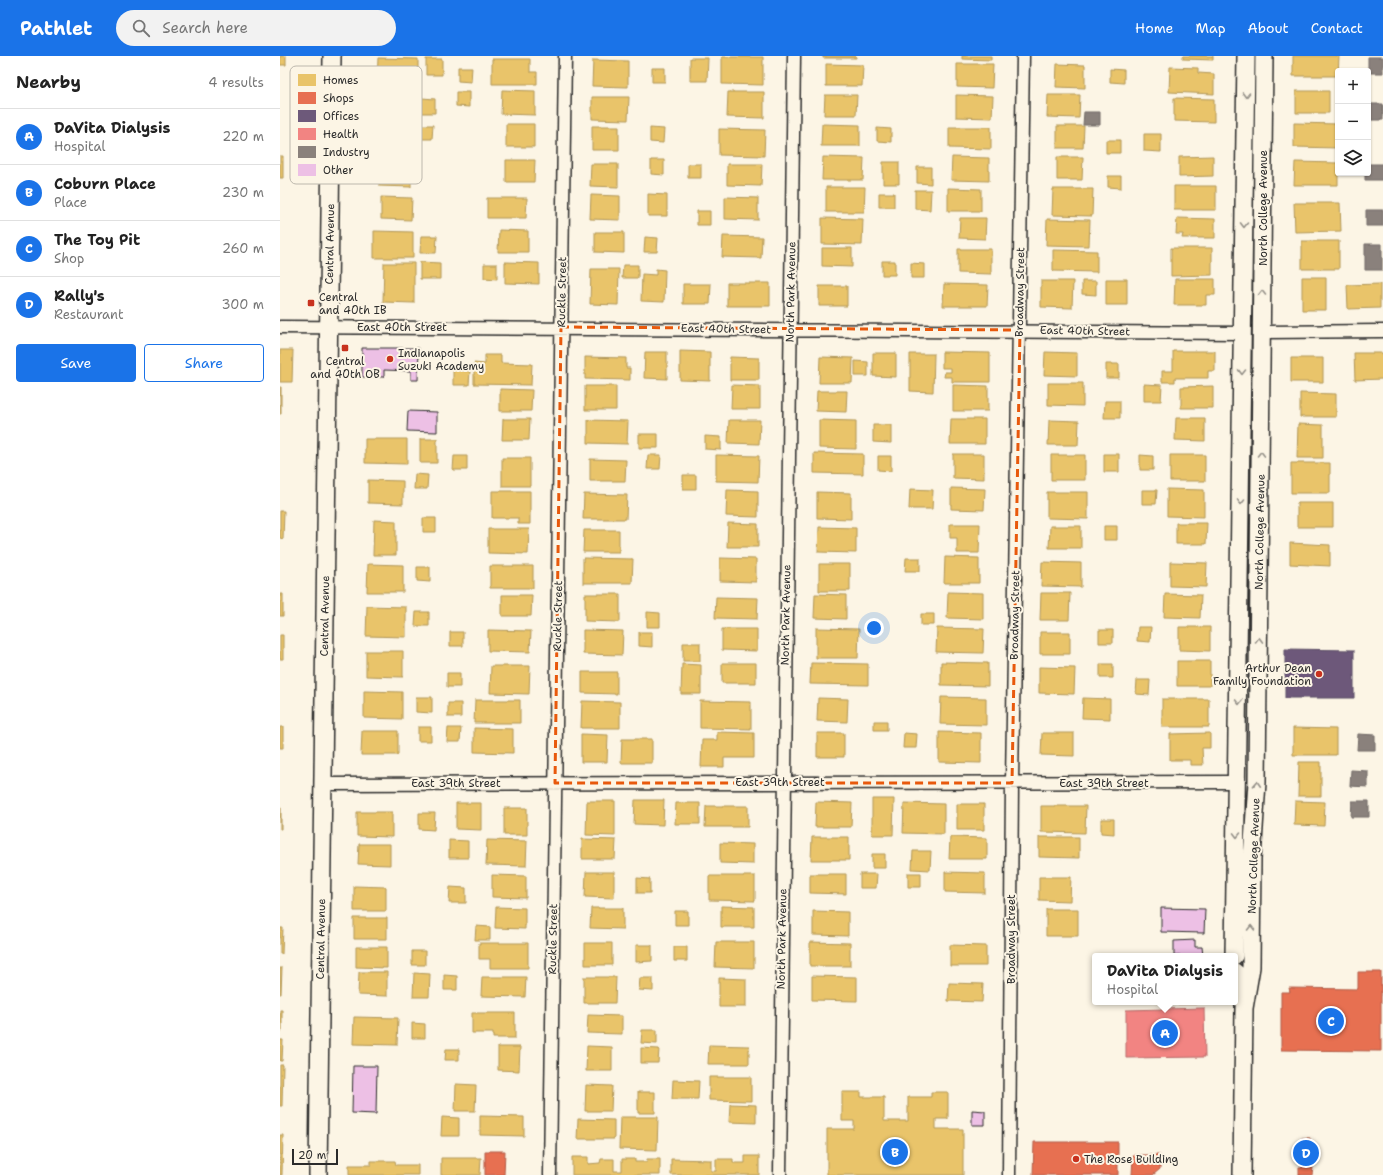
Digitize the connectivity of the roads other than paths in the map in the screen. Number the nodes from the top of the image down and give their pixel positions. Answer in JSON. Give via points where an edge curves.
{"nodes":[{"id":1,"x":332,"y":56,"type":"edge"},
{"id":2,"x":565,"y":56,"type":"edge"},
{"id":3,"x":794,"y":56,"type":"edge"},
{"id":4,"x":1023,"y":56,"type":"edge"},
{"id":5,"x":1246,"y":56,"type":"edge"},
{"id":6,"x":1264,"y":56,"type":"edge"},
{"id":7,"x":332,"y":66,"type":"edge"},
{"id":8,"x":331,"y":184,"type":"edge"},
{"id":9,"x":280,"y":327,"type":"edge"},
{"id":10,"x":329,"y":327,"type":"junction"},
{"id":11,"x":561,"y":327,"type":"junction"},
{"id":12,"x":790,"y":329,"type":"junction"},
{"id":13,"x":1020,"y":330,"type":"junction"},
{"id":14,"x":1383,"y":331,"type":"edge"},
{"id":15,"x":1262,"y":332,"type":"junction"},
{"id":16,"x":1243,"y":333,"type":"junction"},
{"id":17,"x":784,"y":782,"type":"junction"},
{"id":18,"x":1238,"y":782,"type":"junction"},
{"id":19,"x":556,"y":783,"type":"junction"},
{"id":20,"x":1012,"y":783,"type":"junction"},
{"id":21,"x":323,"y":784,"type":"junction"},
{"id":22,"x":1234,"y":953,"type":"edge"},
{"id":23,"x":1238,"y":984,"type":"edge"},
{"id":24,"x":1244,"y":1008,"type":"junction"},
{"id":25,"x":318,"y":1175,"type":"edge"},
{"id":26,"x":550,"y":1175,"type":"edge"},
{"id":27,"x":780,"y":1175,"type":"edge"},
{"id":28,"x":1009,"y":1175,"type":"edge"},
{"id":29,"x":1242,"y":1175,"type":"edge"}],
"edges":[{"from":1,"to":7,"type":"main road","name":"Central Avenue"},
{"from":2,"to":11,"type":"street","name":"Ruckle Street"},
{"from":3,"to":12,"type":"street","name":"North Park Avenue"},
{"from":4,"to":13,"type":"street","name":"Broadway Street"},
{"from":5,"to":16,"type":"main road","name":"North College Avenue","one_way":true},
{"from":15,"to":6,"type":"main road","name":"North College Avenue","one_way":true},
{"from":8,"to":10,"type":"main road","name":"Central Avenue"},
{"from":9,"to":10,"type":"street","name":"East 40th Street"},
{"from":10,"to":11,"type":"street","name":"East 40th Street"},
{"from":10,"to":21,"type":"main road","name":"Central Avenue"},
{"from":11,"to":12,"type":"street","name":"East 40th Street"},
{"from":11,"to":19,"type":"street","name":"Ruckle Street"},
{"from":12,"to":13,"type":"street","name":"East 40th Street"},
{"from":12,"to":17,"type":"street","name":"North Park Avenue"},
{"from":13,"to":16,"type":"street","name":"East 40th Street"},
{"from":13,"to":20,"type":"street","name":"Broadway Street"},
{"from":14,"to":15,"type":"street"},
{"from":24,"to":15,"type":"main road","name":"North College Avenue","one_way":true,"via":[[1251,967],[1252,859],[1258,782]]},
{"from":16,"to":18,"type":"main road","name":"North College Avenue","one_way":true},
{"from":17,"to":19,"type":"street","name":"East 39th Street"},
{"from":17,"to":20,"type":"street","name":"East 39th Street"},
{"from":17,"to":27,"type":"street","name":"North Park Avenue"},
{"from":18,"to":20,"type":"street","name":"East 39th Street"},
{"from":18,"to":22,"type":"main road","name":"North College Avenue","one_way":true},
{"from":19,"to":21,"type":"street","name":"East 39th Street"},
{"from":19,"to":26,"type":"street","name":"Ruckle Street"},
{"from":20,"to":28,"type":"street","name":"Broadway Street"},
{"from":21,"to":25,"type":"main road","name":"Central Avenue"},
{"from":23,"to":24,"type":"main road","name":"North College Avenue"},
{"from":24,"to":29,"type":"main road","name":"North College Avenue"}]}
